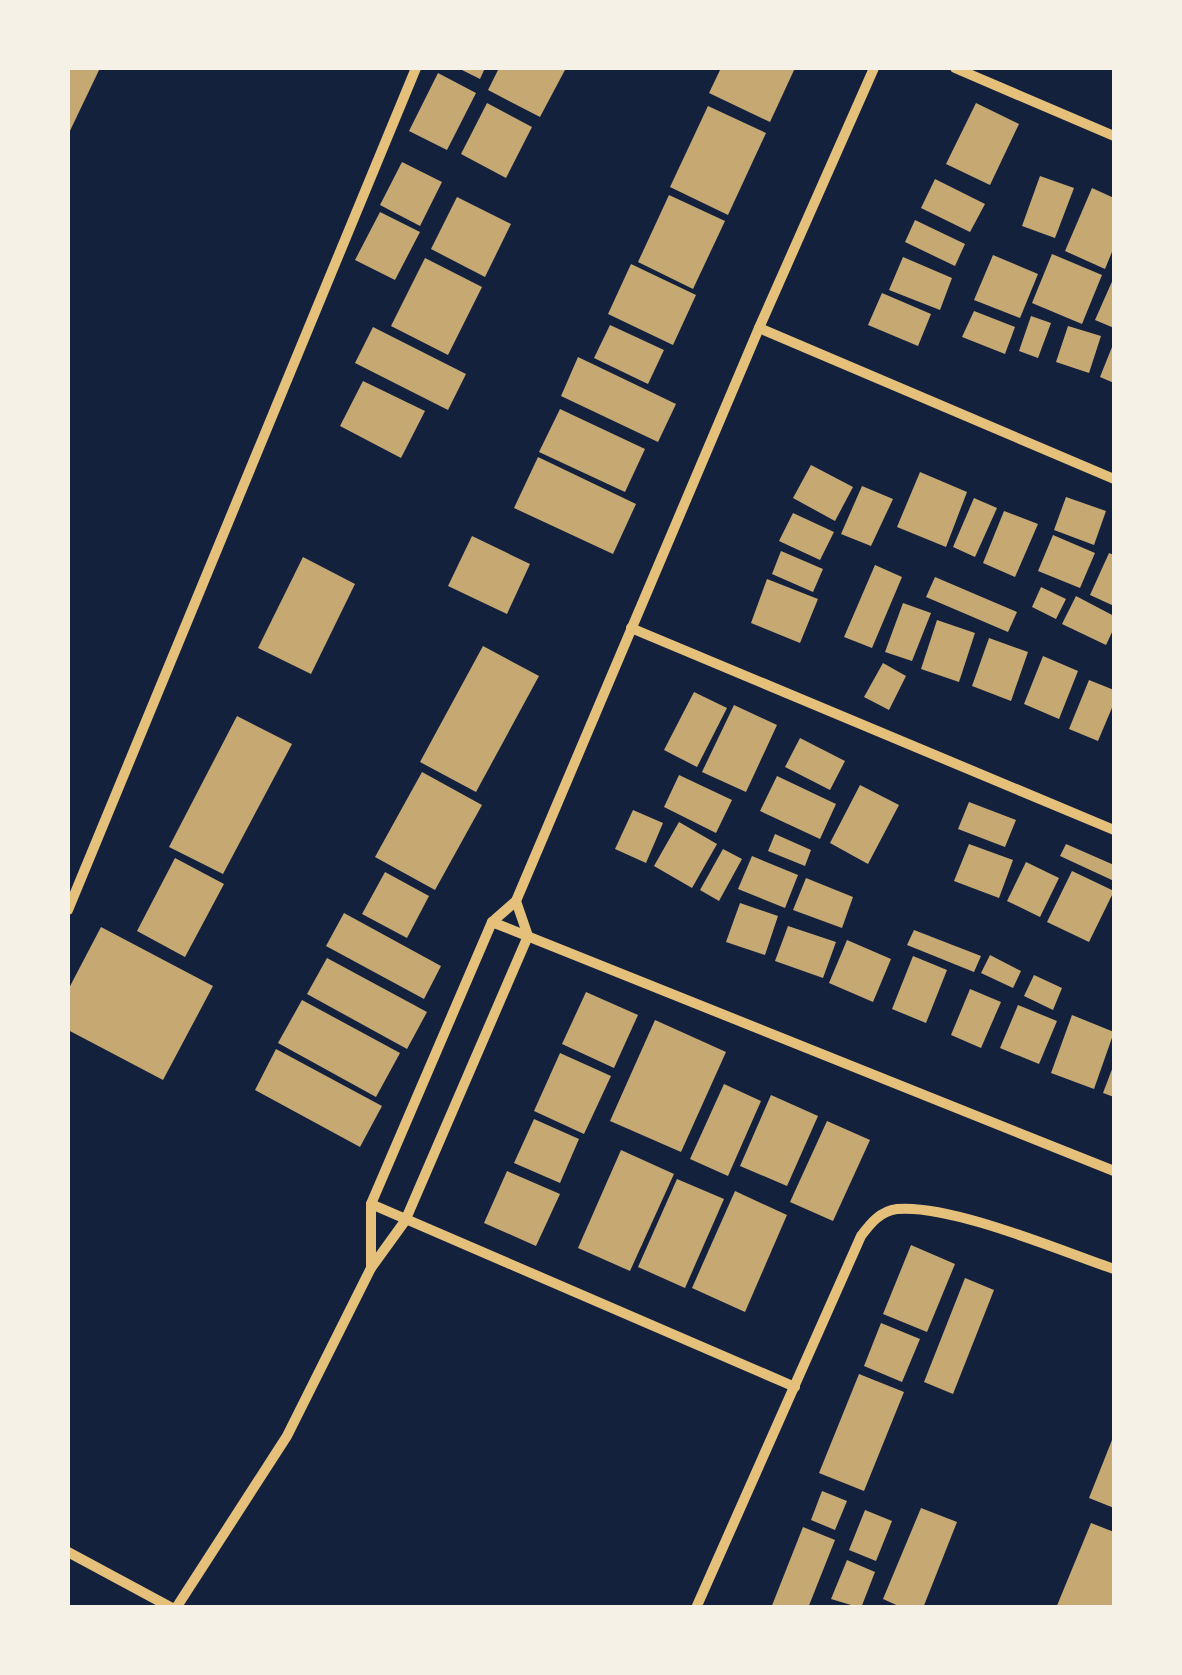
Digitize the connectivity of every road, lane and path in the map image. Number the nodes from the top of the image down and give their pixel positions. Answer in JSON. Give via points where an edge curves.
{"nodes":[{"id":1,"x":416,"y":68,"type":"edge"},
{"id":2,"x":874,"y":68,"type":"edge"},
{"id":3,"x":955,"y":68,"type":"edge"},
{"id":4,"x":1114,"y":136,"type":"edge"},
{"id":5,"x":759,"y":328,"type":"junction"},
{"id":6,"x":1114,"y":479,"type":"edge"},
{"id":7,"x":631,"y":628,"type":"junction"},
{"id":8,"x":1114,"y":830,"type":"edge"},
{"id":9,"x":516,"y":901,"type":"junction"},
{"id":10,"x":68,"y":910,"type":"edge"},
{"id":11,"x":492,"y":922,"type":"junction"},
{"id":12,"x":528,"y":936,"type":"junction"},
{"id":13,"x":1114,"y":1171,"type":"edge"},
{"id":14,"x":371,"y":1204,"type":"junction"},
{"id":15,"x":405,"y":1221,"type":"junction"},
{"id":16,"x":370,"y":1268,"type":"junction"},
{"id":17,"x":1114,"y":1269,"type":"edge"},
{"id":18,"x":795,"y":1387,"type":"junction"},
{"id":19,"x":68,"y":1552,"type":"edge"},
{"id":20,"x":174,"y":1608,"type":"edge"},
{"id":21,"x":696,"y":1608,"type":"edge"}],
"edges":[{"from":1,"to":10,"type":"street"},
{"from":2,"to":5,"type":"street"},
{"from":3,"to":4,"type":"street"},
{"from":5,"to":6,"type":"street"},
{"from":5,"to":7,"type":"street"},
{"from":7,"to":8,"type":"street"},
{"from":7,"to":9,"type":"street"},
{"from":9,"to":11,"type":"street"},
{"from":9,"to":12,"type":"street"},
{"from":11,"to":12,"type":"street"},
{"from":11,"to":14,"type":"street"},
{"from":12,"to":13,"type":"street"},
{"from":12,"to":15,"type":"street"},
{"from":14,"to":15,"type":"street"},
{"from":14,"to":16,"type":"street"},
{"from":15,"to":16,"type":"street"},
{"from":15,"to":18,"type":"street"},
{"from":16,"to":20,"type":"street","via":[[287,1436]]},
{"from":17,"to":18,"type":"street","via":[[977,1222],[894,1209],[872,1220],[862,1236]]},
{"from":18,"to":21,"type":"street"},
{"from":19,"to":20,"type":"street"}]}
